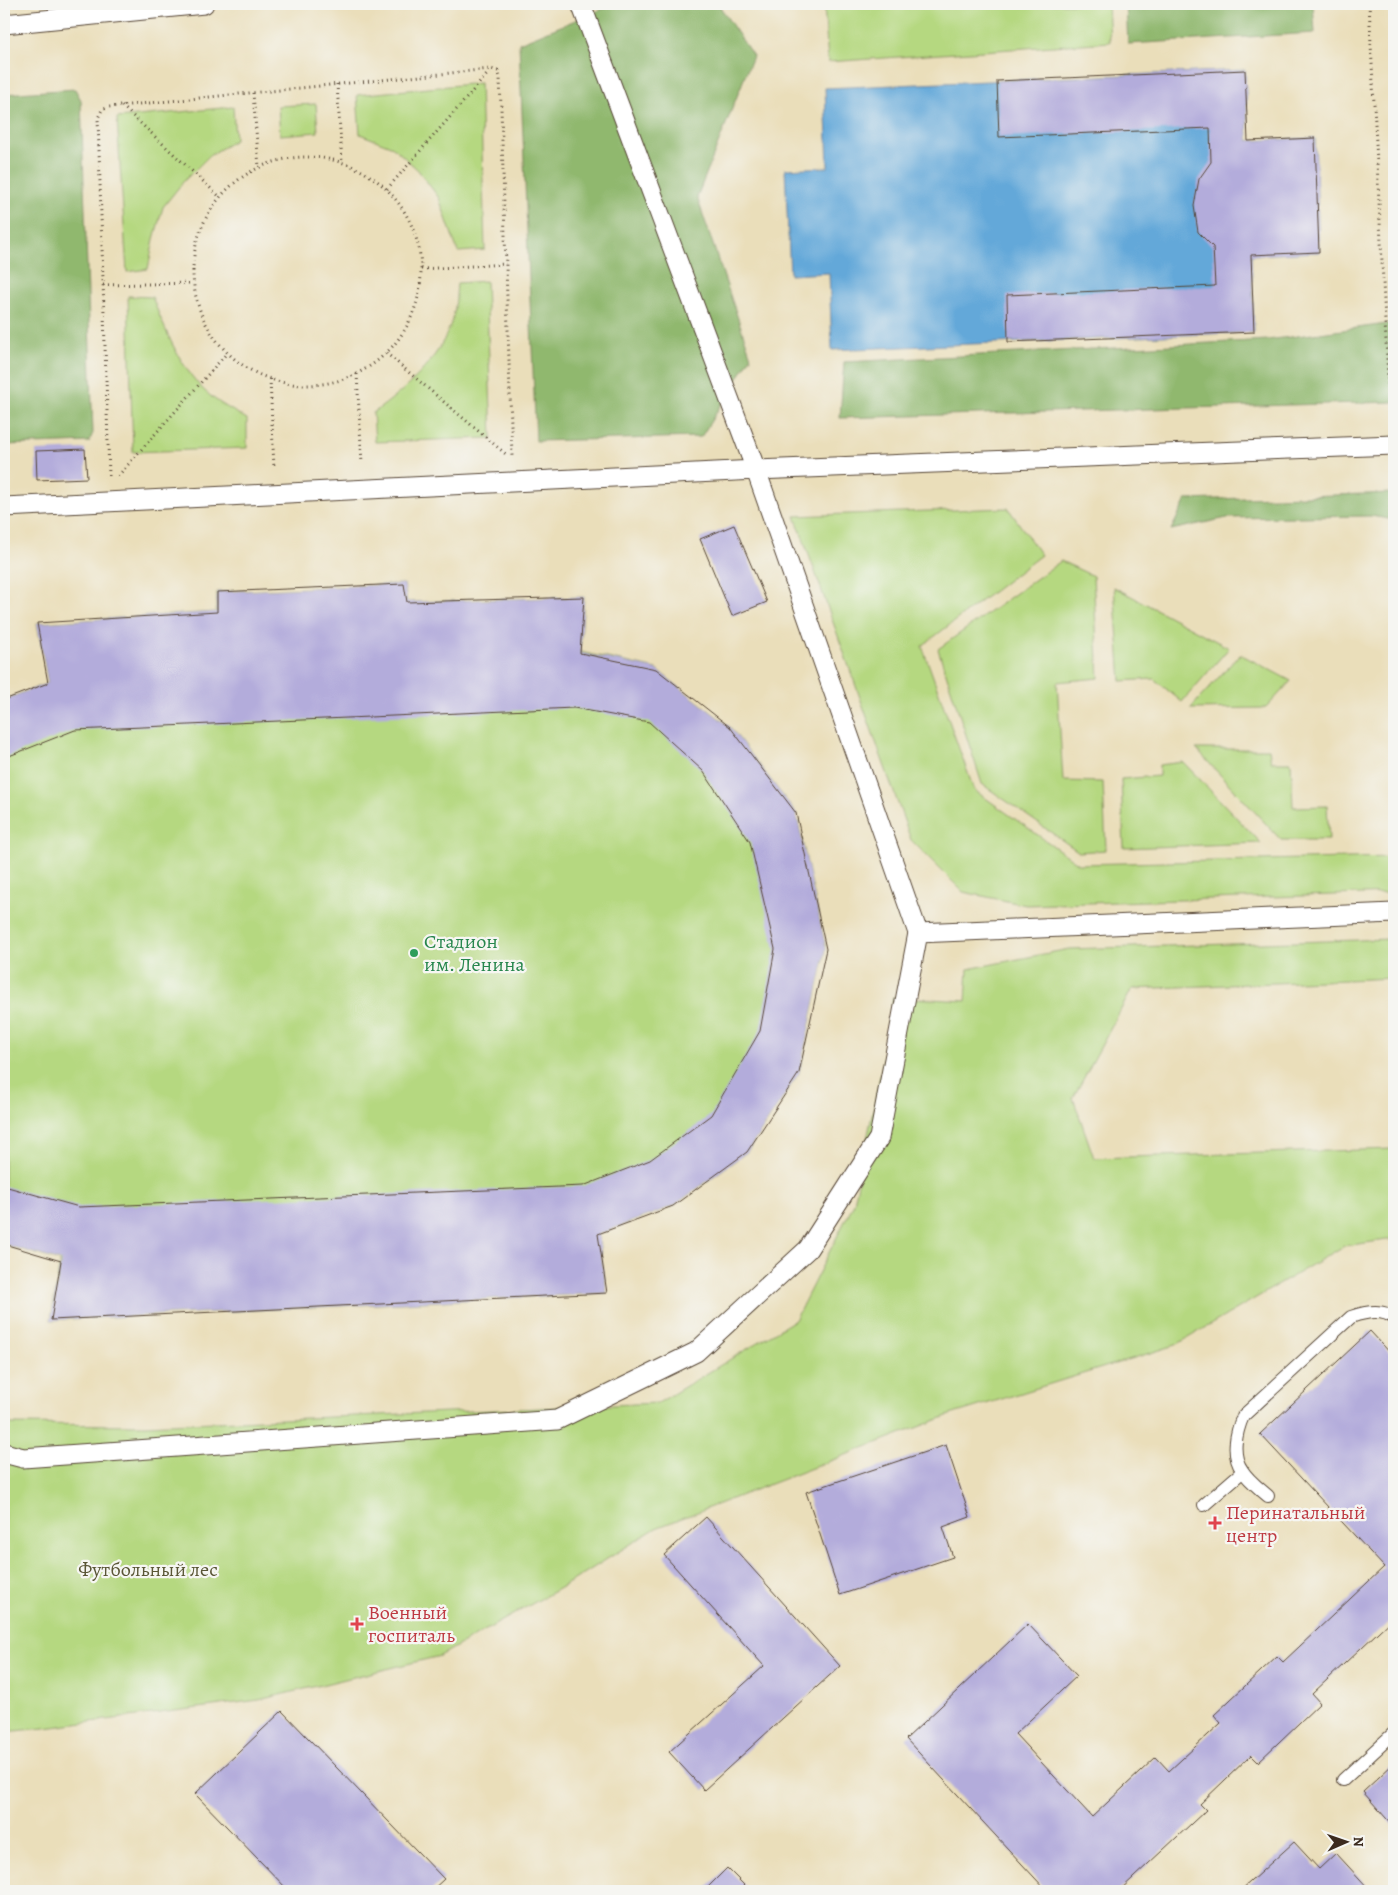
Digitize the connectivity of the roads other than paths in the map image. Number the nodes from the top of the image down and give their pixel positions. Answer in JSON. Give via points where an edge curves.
{"nodes":[{"id":1,"x":204,"y":4,"type":"edge"},
{"id":2,"x":581,"y":4,"type":"edge"},
{"id":3,"x":4,"y":24,"type":"edge"},
{"id":4,"x":1393,"y":445,"type":"edge"},
{"id":5,"x":756,"y":470,"type":"junction"},
{"id":6,"x":4,"y":507,"type":"edge"},
{"id":7,"x":1394,"y":913,"type":"edge"},
{"id":8,"x":918,"y":933,"type":"junction"},
{"id":9,"x":1394,"y":1318,"type":"edge"},
{"id":10,"x":4,"y":1453,"type":"edge"},
{"id":11,"x":1242,"y":1472,"type":"junction"},
{"id":12,"x":1268,"y":1496,"type":"dead end"},
{"id":13,"x":1204,"y":1505,"type":"dead end"},
{"id":14,"x":1394,"y":1733,"type":"edge"},
{"id":15,"x":1343,"y":1780,"type":"dead end"}],
"edges":[{"from":1,"to":3,"type":"street"},
{"from":2,"to":5,"type":"street"},
{"from":4,"to":5,"type":"street"},
{"from":5,"to":6,"type":"street","via":[[274,493],[109,494]]},
{"from":5,"to":8,"type":"street"},
{"from":7,"to":8,"type":"street"},
{"from":8,"to":10,"type":"street","via":[[879,1138],[808,1249],[696,1352],[557,1420],[22,1458]]},
{"from":9,"to":11,"type":"lane","via":[[1378,1312],[1363,1312],[1351,1317],[1243,1416],[1238,1426],[1236,1445],[1236,1460]]},
{"from":11,"to":12,"type":"lane"},
{"from":11,"to":13,"type":"lane"},
{"from":14,"to":15,"type":"lane"}]}
